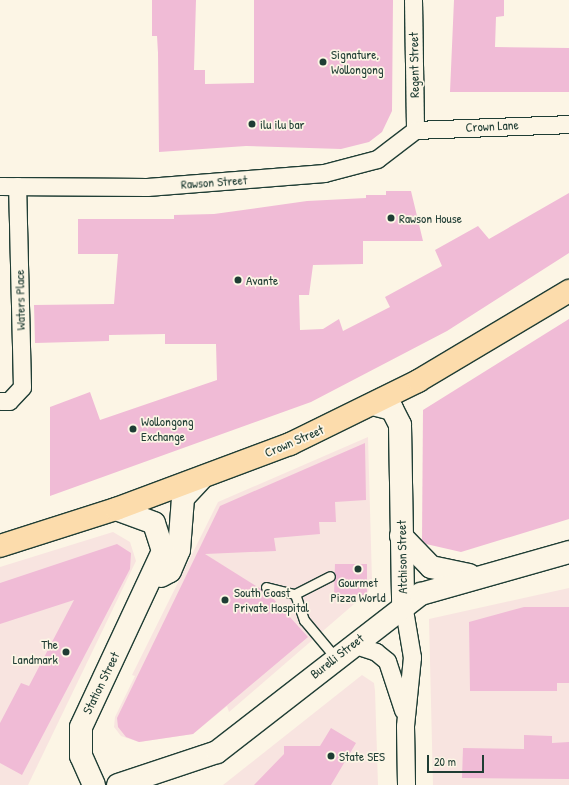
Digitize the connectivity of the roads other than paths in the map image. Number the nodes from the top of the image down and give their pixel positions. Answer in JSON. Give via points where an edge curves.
{"nodes":[{"id":1,"x":413,"y":0,"type":"edge"},
{"id":2,"x":569,"y":124,"type":"edge"},
{"id":3,"x":415,"y":130,"type":"junction"},
{"id":4,"x":0,"y":186,"type":"edge"},
{"id":5,"x":17,"y":186,"type":"junction"},
{"id":6,"x":569,"y":291,"type":"edge"},
{"id":7,"x":0,"y":401,"type":"edge"},
{"id":8,"x":373,"y":404,"type":"junction"},
{"id":9,"x":201,"y":479,"type":"junction"},
{"id":10,"x":116,"y":509,"type":"junction"},
{"id":11,"x":401,"y":536,"type":"junction"},
{"id":12,"x":0,"y":546,"type":"edge"},
{"id":13,"x":569,"y":552,"type":"edge"},
{"id":14,"x":484,"y":575,"type":"junction"},
{"id":15,"x":330,"y":576,"type":"dead end"},
{"id":16,"x":148,"y":585,"type":"junction"},
{"id":17,"x":266,"y":587,"type":"dead end"},
{"id":18,"x":295,"y":594,"type":"junction"},
{"id":19,"x":403,"y":604,"type":"junction"},
{"id":20,"x":352,"y":644,"type":"junction"},
{"id":21,"x":335,"y":657,"type":"junction"},
{"id":22,"x":405,"y":726,"type":"junction"},
{"id":23,"x":94,"y":785,"type":"edge"},
{"id":24,"x":118,"y":785,"type":"edge"},
{"id":25,"x":406,"y":785,"type":"edge"}],
"edges":[{"from":1,"to":3,"type":"street","name":"Regent Street"},
{"from":2,"to":3,"type":"street","name":"Crown Lane"},
{"from":3,"to":5,"type":"street","name":"Rawson Street","via":[[376,159],[324,173],[147,187]]},
{"from":4,"to":5,"type":"street","name":"Rawson Street"},
{"from":5,"to":7,"type":"street","name":"Waters Place","via":[[22,387],[9,401]]},
{"from":6,"to":8,"type":"main road","name":"Crown Street"},
{"from":8,"to":9,"type":"main road","name":"Crown Street","via":[[290,444]]},
{"from":8,"to":11,"type":"main road","name":"Atchison Street","via":[[392,409],[400,425]]},
{"from":9,"to":10,"type":"main road","name":"Crown Street"},
{"from":9,"to":16,"type":"main road","via":[[183,498],[182,536],[170,571]]},
{"from":10,"to":12,"type":"main road","name":"Crown Street"},
{"from":10,"to":16,"type":"main road","name":"Station Street","via":[[148,519],[159,530],[162,555]]},
{"from":11,"to":14,"type":"main road","via":[[431,567],[454,575]]},
{"from":11,"to":19,"type":"main road","name":"Atchison Street"},
{"from":13,"to":14,"type":"main road","name":"Burelli Street"},
{"from":14,"to":19,"type":"main road","name":"Burelli Street","via":[[430,590]]},
{"from":15,"to":18,"type":"lane"},
{"from":16,"to":23,"type":"main road","name":"Station Street","via":[[81,727],[81,756]]},
{"from":17,"to":18,"type":"lane"},
{"from":18,"to":21,"type":"lane","via":[[304,620]]},
{"from":19,"to":20,"type":"main road","name":"Burelli Street"},
{"from":19,"to":22,"type":"street","name":"Atchison Street","via":[[412,657]]},
{"from":20,"to":21,"type":"main road","name":"Burelli Street"},
{"from":20,"to":22,"type":"street","name":"Atchison Street","via":[[376,652],[390,665]]},
{"from":21,"to":24,"type":"main road","name":"Burelli Street","via":[[210,757]]},
{"from":22,"to":25,"type":"street","name":"Atchison Street"}]}
